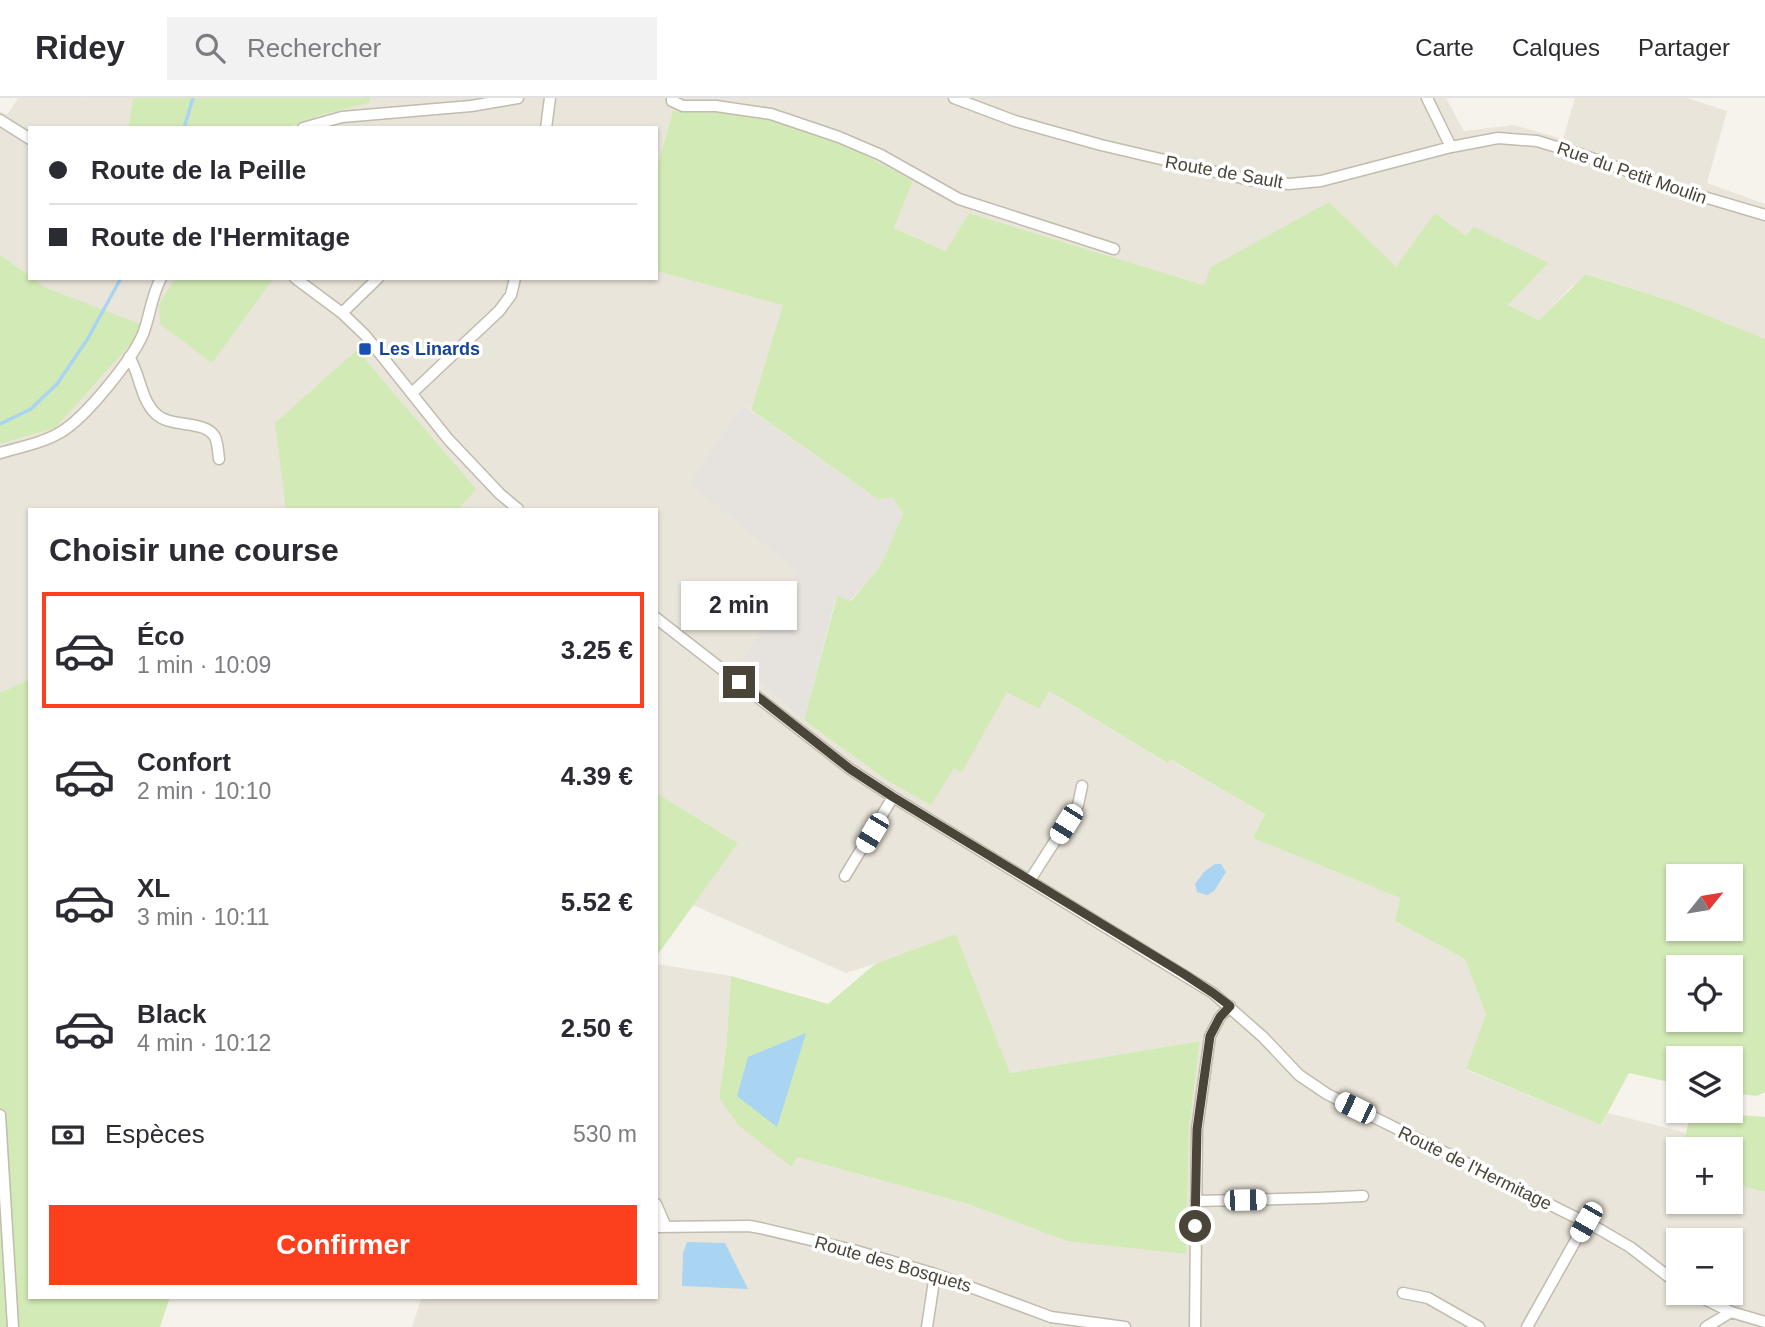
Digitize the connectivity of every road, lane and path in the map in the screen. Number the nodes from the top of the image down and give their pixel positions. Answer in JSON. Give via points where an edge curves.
{"nodes":[{"id":1,"x":388,"y":98,"type":"edge"},
{"id":2,"x":518,"y":98,"type":"edge"},
{"id":3,"x":550,"y":98,"type":"edge"},
{"id":4,"x":672,"y":98,"type":"edge"},
{"id":5,"x":954,"y":98,"type":"edge"},
{"id":6,"x":1427,"y":98,"type":"edge"},
{"id":7,"x":386,"y":112,"type":"junction"},
{"id":8,"x":0,"y":120,"type":"edge"},
{"id":9,"x":310,"y":126,"type":"edge"},
{"id":10,"x":546,"y":126,"type":"edge"},
{"id":11,"x":28,"y":138,"type":"edge"},
{"id":12,"x":1497,"y":138,"type":"joint"},
{"id":13,"x":1451,"y":147,"type":"junction"},
{"id":14,"x":1765,"y":215,"type":"edge"},
{"id":15,"x":1114,"y":249,"type":"dead end"},
{"id":16,"x":160,"y":280,"type":"edge"},
{"id":17,"x":298,"y":280,"type":"edge"},
{"id":18,"x":376,"y":280,"type":"edge"},
{"id":19,"x":514,"y":280,"type":"edge"},
{"id":20,"x":342,"y":313,"type":"junction"},
{"id":21,"x":129,"y":357,"type":"junction"},
{"id":22,"x":412,"y":393,"type":"junction"},
{"id":23,"x":0,"y":453,"type":"edge"},
{"id":24,"x":219,"y":459,"type":"dead end"},
{"id":25,"x":517,"y":508,"type":"edge"},
{"id":26,"x":658,"y":620,"type":"edge"},
{"id":27,"x":1082,"y":786,"type":"dead end"},
{"id":28,"x":893,"y":797,"type":"junction"},
{"id":29,"x":845,"y":876,"type":"dead end"},
{"id":30,"x":1030,"y":880,"type":"junction"},
{"id":31,"x":1230,"y":1006,"type":"junction"},
{"id":32,"x":0,"y":1115,"type":"edge"},
{"id":33,"x":1363,"y":1196,"type":"dead end"},
{"id":34,"x":1196,"y":1201,"type":"junction"},
{"id":35,"x":1586,"y":1222,"type":"junction"},
{"id":36,"x":661,"y":1227,"type":"edge"},
{"id":37,"x":935,"y":1274,"type":"junction"},
{"id":38,"x":1666,"y":1275,"type":"edge"},
{"id":39,"x":1403,"y":1293,"type":"dead end"},
{"id":40,"x":1717,"y":1305,"type":"edge"},
{"id":41,"x":1733,"y":1313,"type":"junction"},
{"id":42,"x":1765,"y":1322,"type":"edge"},
{"id":43,"x":13,"y":1327,"type":"edge"},
{"id":44,"x":927,"y":1327,"type":"edge"},
{"id":45,"x":1125,"y":1327,"type":"edge"},
{"id":46,"x":1195,"y":1327,"type":"edge"},
{"id":47,"x":1479,"y":1327,"type":"edge"},
{"id":48,"x":1527,"y":1327,"type":"edge"},
{"id":49,"x":1706,"y":1327,"type":"edge"},
{"id":50,"x":1732,"y":1327,"type":"edge"}],
"edges":[{"from":1,"to":7,"type":"street"},
{"from":2,"to":7,"type":"street"},
{"from":3,"to":10,"type":"street"},
{"from":4,"to":15,"type":"street","via":[[683,106],[771,114],[839,137],[959,199]]},
{"from":5,"to":13,"type":"street","name":"Route de Sault","via":[[1101,145],[1276,183],[1321,181]]},
{"from":6,"to":13,"type":"street"},
{"from":7,"to":9,"type":"street"},
{"from":8,"to":11,"type":"street"},
{"from":12,"to":13,"type":"street","name":"Route de Sault"},
{"from":12,"to":14,"type":"street","name":"Rue du Petit Moulin","via":[[1537,141]]},
{"from":16,"to":21,"type":"street","via":[[144,332]]},
{"from":17,"to":20,"type":"street"},
{"from":18,"to":20,"type":"street"},
{"from":19,"to":22,"type":"street","via":[[511,295],[499,312]]},
{"from":20,"to":22,"type":"street"},
{"from":21,"to":23,"type":"street","via":[[86,411],[60,433]]},
{"from":21,"to":24,"type":"street","via":[[153,412],[171,422],[206,428],[216,441]]},
{"from":22,"to":25,"type":"street","via":[[448,439]]},
{"from":26,"to":28,"type":"street","name":"Route de l'Hermitage","via":[[850,769]]},
{"from":27,"to":30,"type":"street","via":[[1078,805]]},
{"from":28,"to":29,"type":"street"},
{"from":28,"to":30,"type":"street","name":"Route de l'Hermitage"},
{"from":30,"to":31,"type":"street","name":"Route de l'Hermitage"},
{"from":31,"to":34,"type":"street","via":[[1210,1036],[1197,1129]]},
{"from":31,"to":35,"type":"street","name":"Route de l'Hermitage","via":[[1299,1075],[1327,1094]]},
{"from":32,"to":43,"type":"street"},
{"from":33,"to":34,"type":"street"},
{"from":34,"to":46,"type":"street"},
{"from":35,"to":38,"type":"street","name":"Route de l'Hermitage"},
{"from":35,"to":48,"type":"street"},
{"from":36,"to":37,"type":"street","name":"Route des Bosquets","via":[[749,1226]]},
{"from":37,"to":44,"type":"street"},
{"from":37,"to":45,"type":"street","name":"Route des Bosquets","via":[[1051,1317]]},
{"from":39,"to":47,"type":"street","via":[[1428,1298]]},
{"from":40,"to":41,"type":"street"},
{"from":41,"to":42,"type":"street"},
{"from":41,"to":49,"type":"street"},
{"from":41,"to":50,"type":"street"}]}
